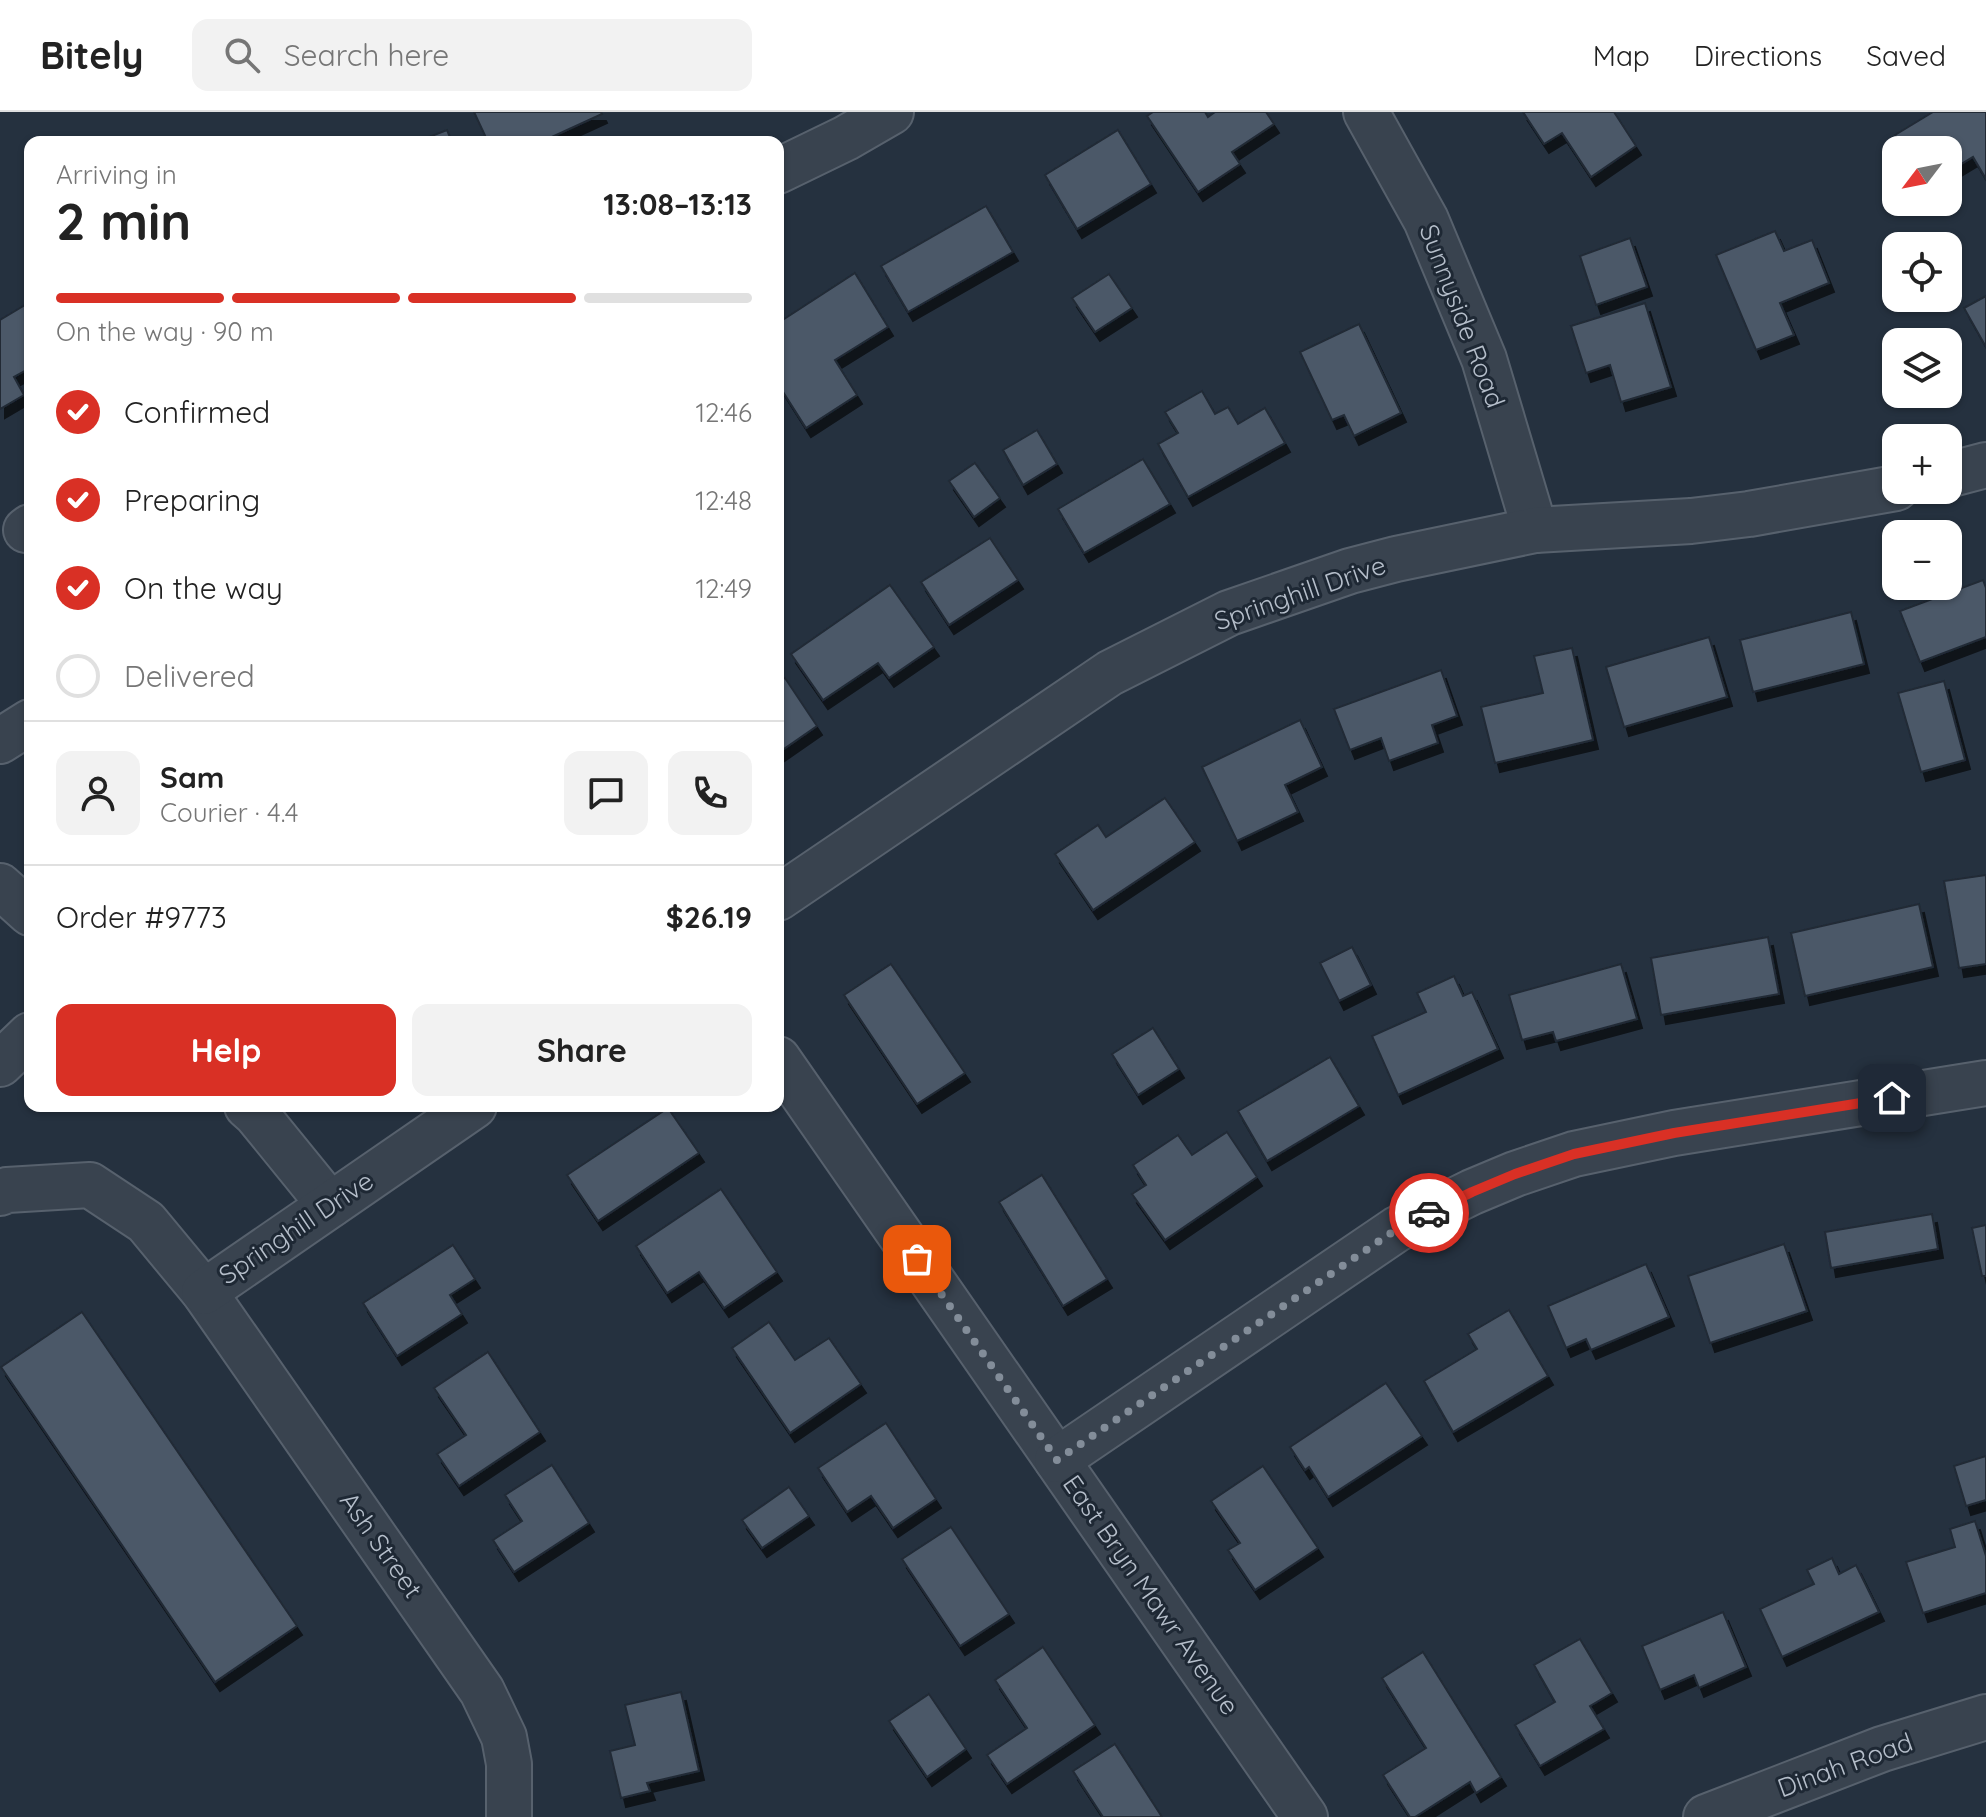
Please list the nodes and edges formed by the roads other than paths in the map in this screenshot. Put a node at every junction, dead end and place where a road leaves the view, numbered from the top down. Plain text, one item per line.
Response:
1 (891, 112) edge
2 (1366, 112) edge
3 (784, 168) edge
4 (1986, 465) edge
5 (1962, 471) edge
6 (1882, 490) edge
7 (1535, 530) junction
8 (24, 726) edge
9 (0, 741) edge
10 (0, 886) edge
11 (784, 894) edge
12 (24, 908) edge
13 (24, 1041) edge
14 (0, 1064) edge
15 (784, 1068) edge
16 (1986, 1083) edge
17 (254, 1112) edge
18 (465, 1112) edge
19 (0, 1193) edge
20 (330, 1205) junction
21 (204, 1292) junction
22 (1057, 1460) junction
23 (1986, 1717) edge
24 (509, 1817) edge
25 (1305, 1817) edge
26 (1706, 1817) edge

1 - 3 street
2 - 7 street, Sunnyside Road
4 - 5 street
6 - 7 street, Springhill Drive
7 - 11 street, Springhill Drive
8 - 9 street
10 - 12 street
13 - 14 street
15 - 22 street, East Bryn Mawr Avenue
16 - 22 street
17 - 20 street
18 - 20 street, Springhill Drive
19 - 21 street, Springhill Drive
20 - 21 street, Springhill Drive
21 - 24 street, Ash Street
22 - 25 street, East Bryn Mawr Avenue
23 - 26 street, Dinah Road

